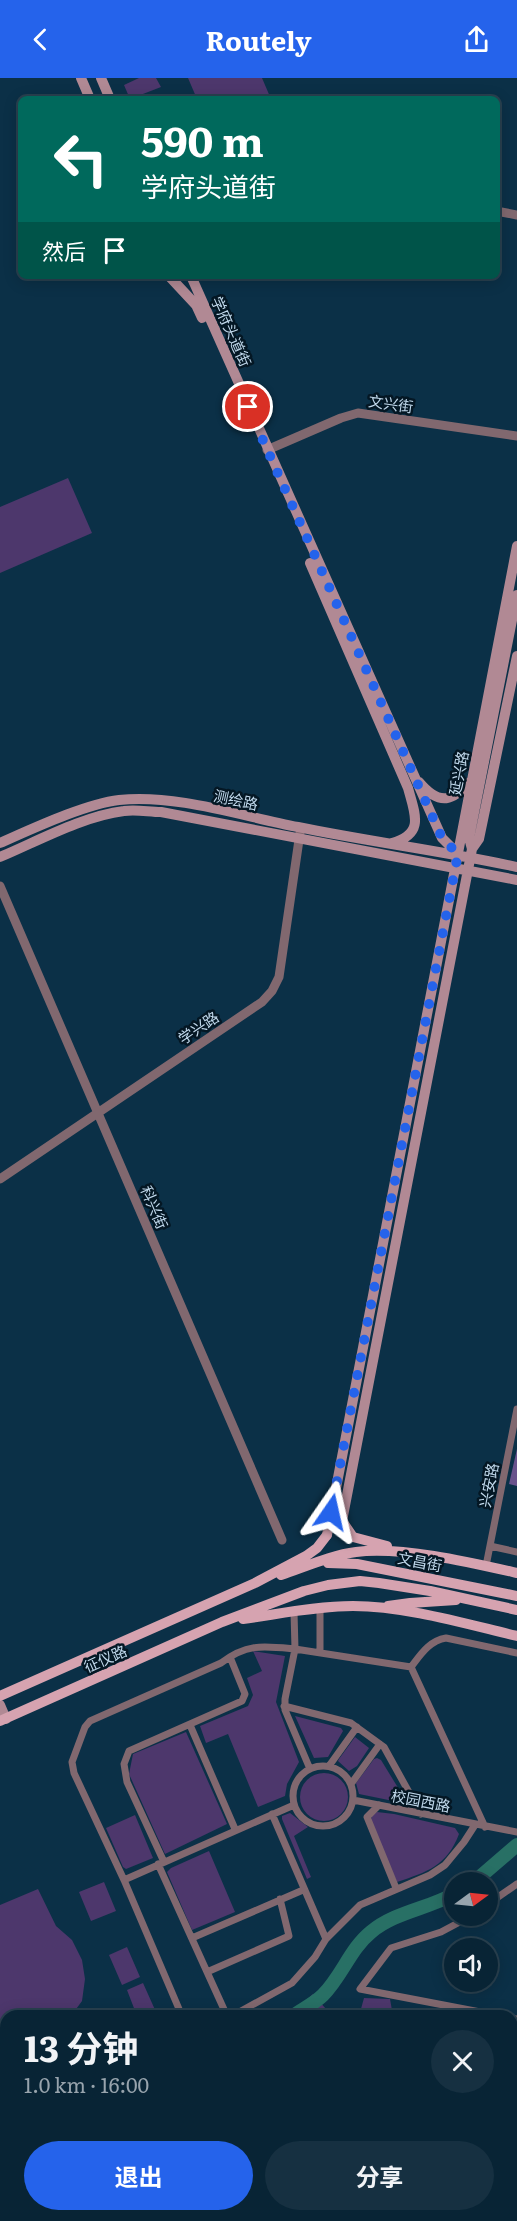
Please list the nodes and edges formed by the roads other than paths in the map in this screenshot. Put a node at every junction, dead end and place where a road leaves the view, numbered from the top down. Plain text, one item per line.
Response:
1 (81, 78) edge
2 (101, 78) edge
3 (89, 96) edge
4 (109, 96) edge
5 (500, 212) edge
6 (517, 215) edge
7 (172, 279) edge
8 (192, 279) edge
9 (517, 436) edge
10 (267, 450) junction
11 (517, 546) edge
12 (517, 595) edge
13 (517, 656) edge
14 (513, 703) edge
15 (412, 772) junction
16 (472, 780) junction
17 (300, 833) junction
18 (0, 843) edge
19 (392, 843) junction
20 (472, 853) junction
21 (458, 854) junction
22 (0, 857) edge
23 (517, 867) edge
24 (456, 868) junction
25 (469, 870) junction
26 (517, 880) edge
27 (0, 886) edge
28 (98, 1113) junction
29 (0, 1179) edge
30 (517, 1409) edge
31 (282, 1540) dead end
32 (490, 1546) junction
33 (517, 1552) edge
34 (317, 1563) junction
35 (473, 1564) junction
36 (486, 1566) junction
37 (517, 1573) edge
38 (255, 1583) junction
39 (517, 1596) edge
40 (466, 1599) junction
41 (320, 1608) junction
42 (381, 1608) junction
43 (517, 1610) edge
44 (294, 1612) junction
45 (222, 1622) junction
46 (517, 1636) edge
47 (295, 1649) junction
48 (320, 1652) junction
49 (517, 1653) edge
50 (230, 1657) junction
51 (411, 1667) junction
52 (0, 1696) edge
53 (0, 1705) edge
54 (284, 1706) junction
55 (3, 1720) edge
56 (190, 1725) junction
57 (357, 1727) junction
58 (380, 1744) junction
59 (329, 1766) junction
60 (310, 1769) junction
61 (351, 1784) junction
62 (353, 1800) junction
63 (294, 1805) junction
64 (379, 1805) junction
65 (272, 1814) junction
66 (421, 1814) junction
67 (475, 1825) junction
68 (485, 1827) junction
69 (235, 1829) junction
70 (517, 1832) edge
71 (161, 1863) junction
72 (124, 1880) junction
73 (517, 1884) edge
74 (396, 1888) junction
75 (303, 1890) junction
76 (498, 1897) edge
77 (280, 1899) junction
78 (452, 1926) edge
79 (192, 1938) junction
80 (326, 1939) junction
81 (207, 1972) junction
82 (179, 2010) edge
83 (223, 2010) edge
84 (243, 2010) edge
85 (470, 2010) edge

1 - 3 main road
2 - 4 main road
5 - 6 street
7 - 19 main road, 学府头道街
8 - 10 main road, 学府头道街
9 - 10 street, 文兴街
10 - 15 main road, 学府头道街
11 - 16 main road, 延兴路
12 - 20 main road
13 - 14 main road
14 - 20 main road
15 - 16 main road
15 - 21 main road, 学府头道街
16 - 21 main road, 延兴路
17 - 18 main road, 测绘路
17 - 19 main road, 测绘路
17 - 22 main road, 测绘路
17 - 24 main road, 测绘路
17 - 28 street, 学兴路
19 - 21 main road, 测绘路
20 - 21 main road, 测绘路
20 - 23 main road, 测绘路
20 - 25 main road
21 - 24 main road, 延兴路
24 - 25 main road, 测绘路
24 - 38 main road, 延兴路
25 - 26 main road, 测绘路
25 - 35 main road
27 - 28 street, 科兴街
28 - 29 street, 学兴路
28 - 31 street, 科兴街
30 - 32 street, 兴安路
32 - 33 street
32 - 36 street, 兴安路
34 - 35 main road
34 - 38 main road
34 - 39 main road, 文昌街
35 - 36 main road
36 - 37 main road
38 - 52 main road
40 - 42 main road
40 - 43 main road, 文昌街
40 - 45 main road, 文昌街
41 - 42 main road
41 - 44 main road
41 - 48 street
42 - 46 main road
44 - 45 main road
44 - 47 street
45 - 55 main road, 征仪路
47 - 48 street
47 - 50 street
47 - 54 street
48 - 51 street
49 - 51 street
50 - 56 street
50 - 72 street
51 - 68 street
53 - 55 main road
54 - 57 street
54 - 60 street
56 - 69 street
56 - 71 street
57 - 58 street
57 - 59 street
58 - 61 street
58 - 66 street
59 - 60 street
59 - 61 street
60 - 63 street
61 - 62 street
62 - 63 street
62 - 64 street, 校园西路
63 - 65 street
64 - 66 street, 校园西路
64 - 74 street
65 - 69 street
65 - 75 street
66 - 67 street, 校园西路
67 - 68 street, 校园西路
67 - 74 street
68 - 70 street, 校园西路
69 - 71 street
71 - 72 street
71 - 79 street
72 - 82 street
73 - 76 street
74 - 80 street
75 - 77 street
75 - 80 street
77 - 79 street
77 - 81 street
78 - 85 street
79 - 81 street
80 - 84 street
81 - 83 street

